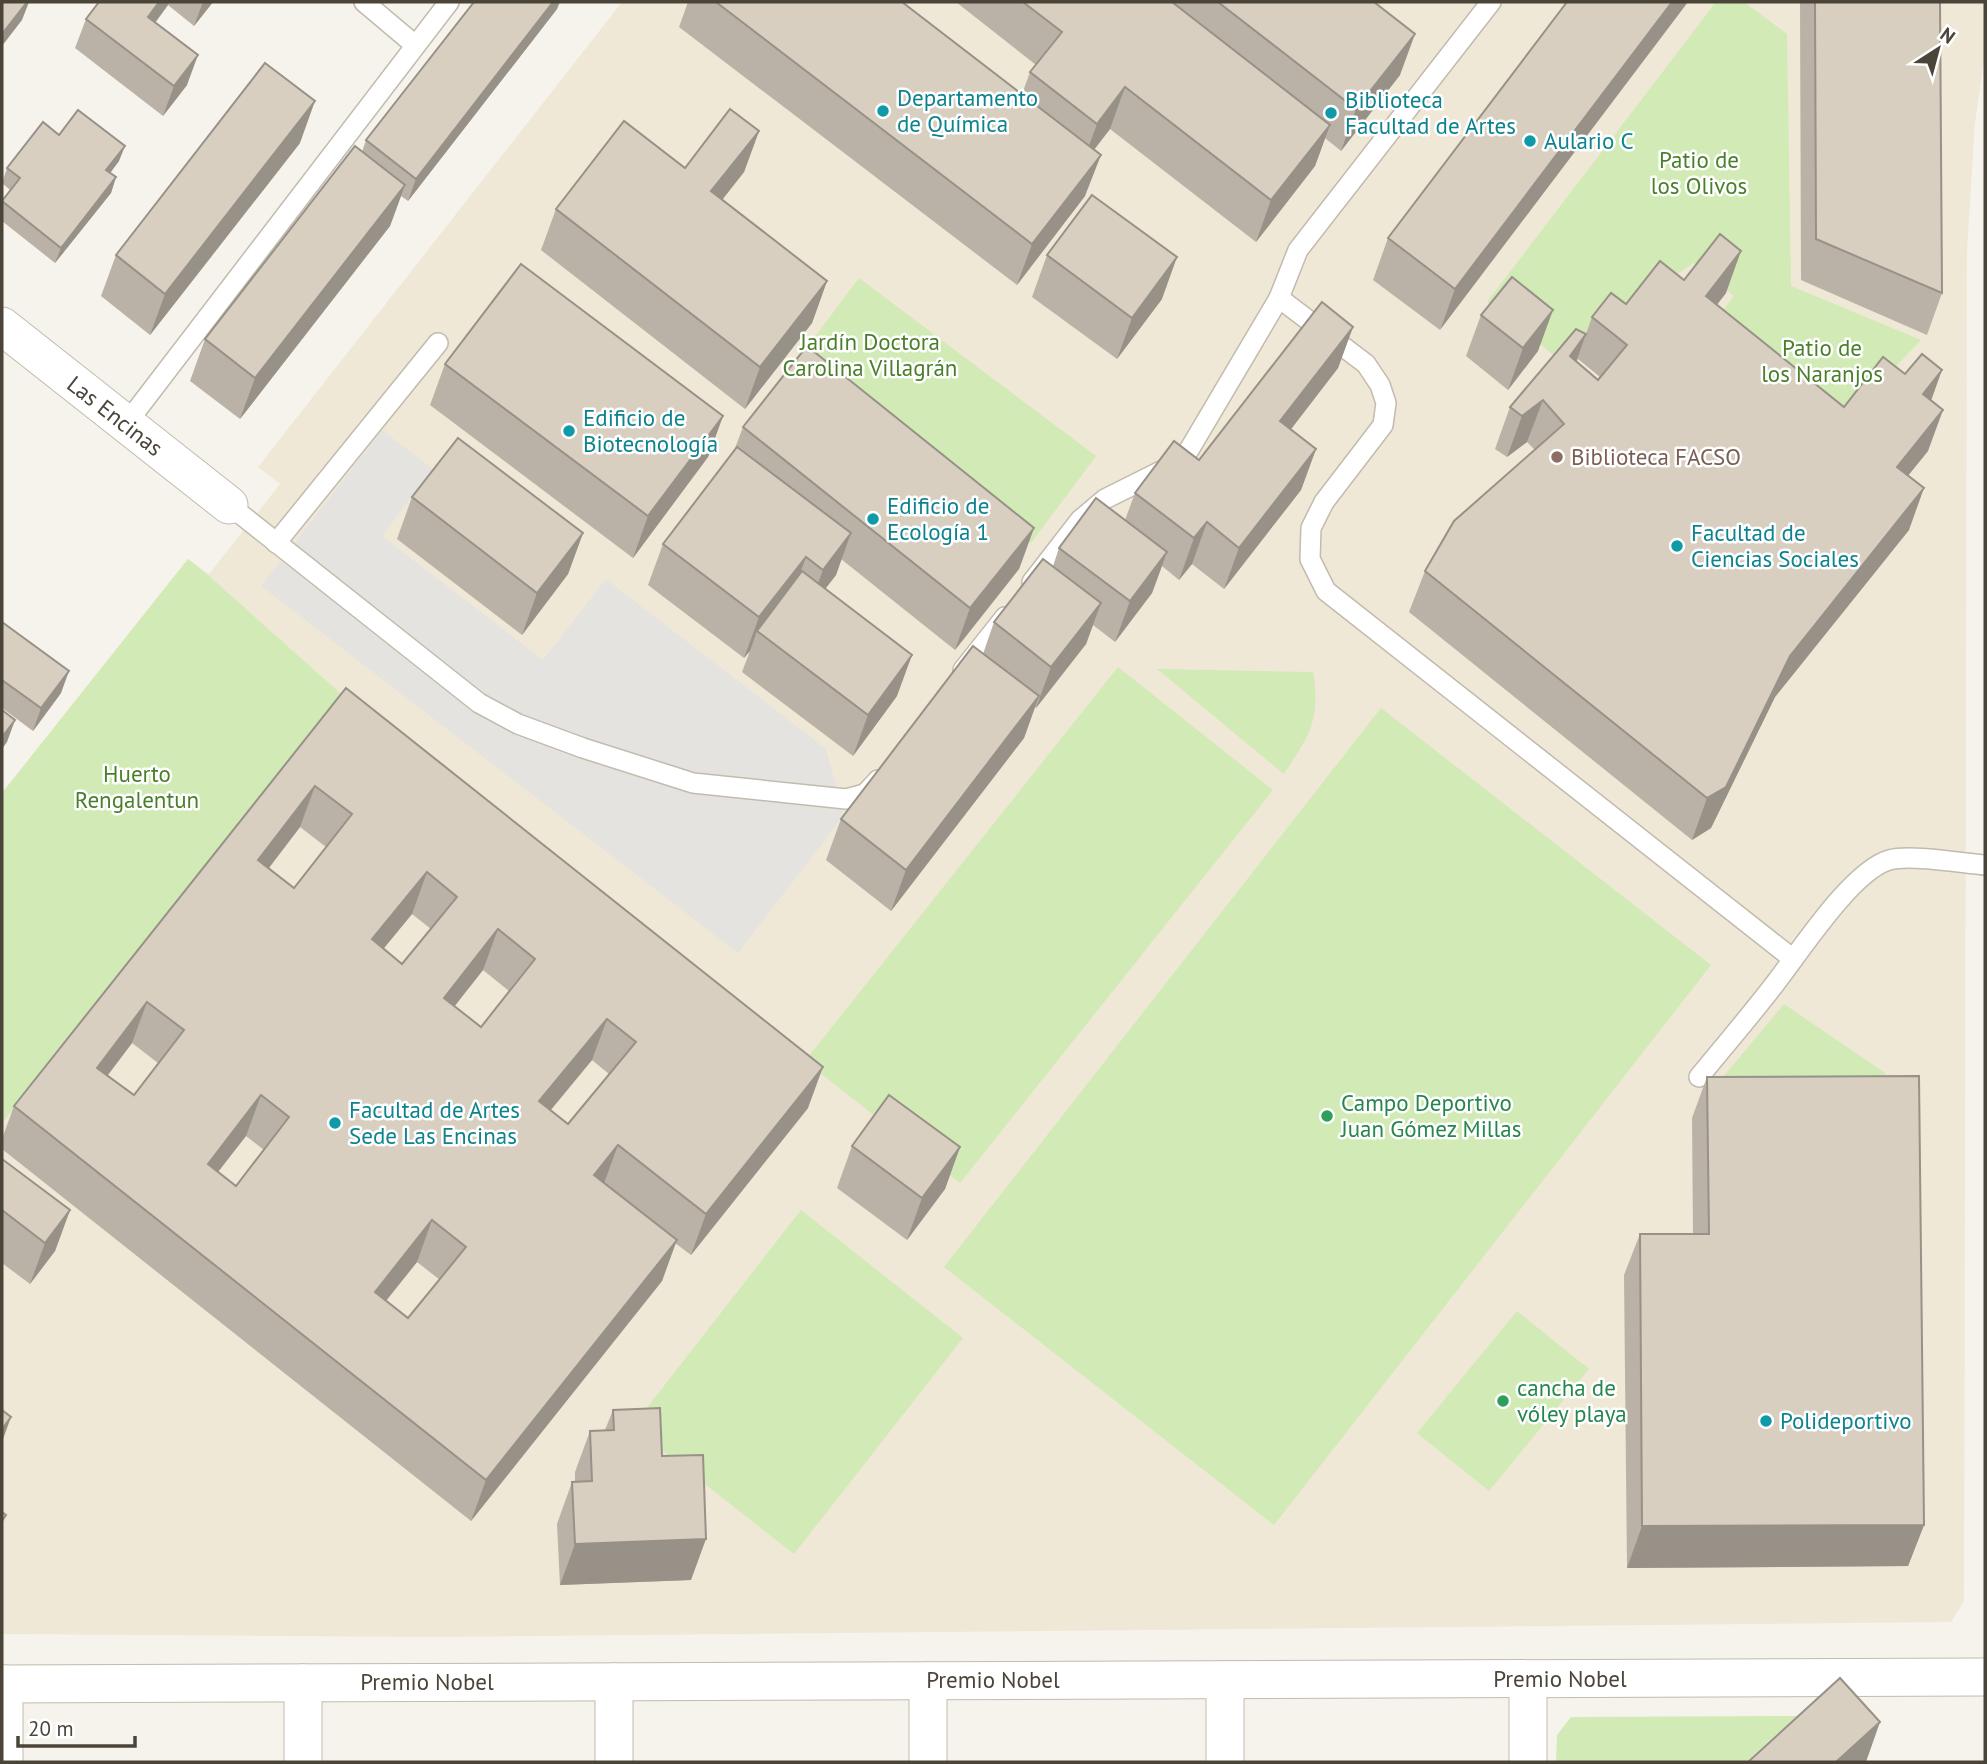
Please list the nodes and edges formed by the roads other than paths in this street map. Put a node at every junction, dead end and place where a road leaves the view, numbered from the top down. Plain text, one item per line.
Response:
1 (364, 2) edge
2 (449, 2) edge
3 (1490, 2) edge
4 (415, 44) junction
5 (1279, 298) junction
6 (2, 326) edge
7 (438, 343) dead end
8 (126, 425) junction
9 (229, 505) joint
10 (276, 543) junction
11 (955, 681) edge
12 (888, 767) edge
13 (1985, 865) edge
14 (1793, 958) junction
15 (1699, 1077) dead end
16 (1985, 1677) edge
17 (1528, 1679) junction
18 (1225, 1680) junction
19 (928, 1681) junction
20 (614, 1682) junction
21 (303, 1683) junction
22 (3, 1684) edge
23 (4, 1762) edge
24 (303, 1762) edge
25 (614, 1762) edge
26 (928, 1762) edge
27 (1226, 1762) edge
28 (1528, 1762) edge

1 - 4 lane
2 - 4 lane
3 - 5 lane
4 - 8 lane
5 - 11 lane
5 - 14 lane
6 - 8 street, Las Encinas
7 - 10 lane
8 - 9 street, Las Encinas
9 - 10 lane
10 - 12 lane
13 - 14 lane
14 - 15 lane
16 - 17 street, Premio Nobel
17 - 18 street, Premio Nobel
17 - 28 street
18 - 19 street, Premio Nobel
18 - 27 street
19 - 20 street, Premio Nobel
19 - 26 street
20 - 21 street, Premio Nobel
20 - 25 street
21 - 22 street, Premio Nobel
21 - 24 street
22 - 23 street

